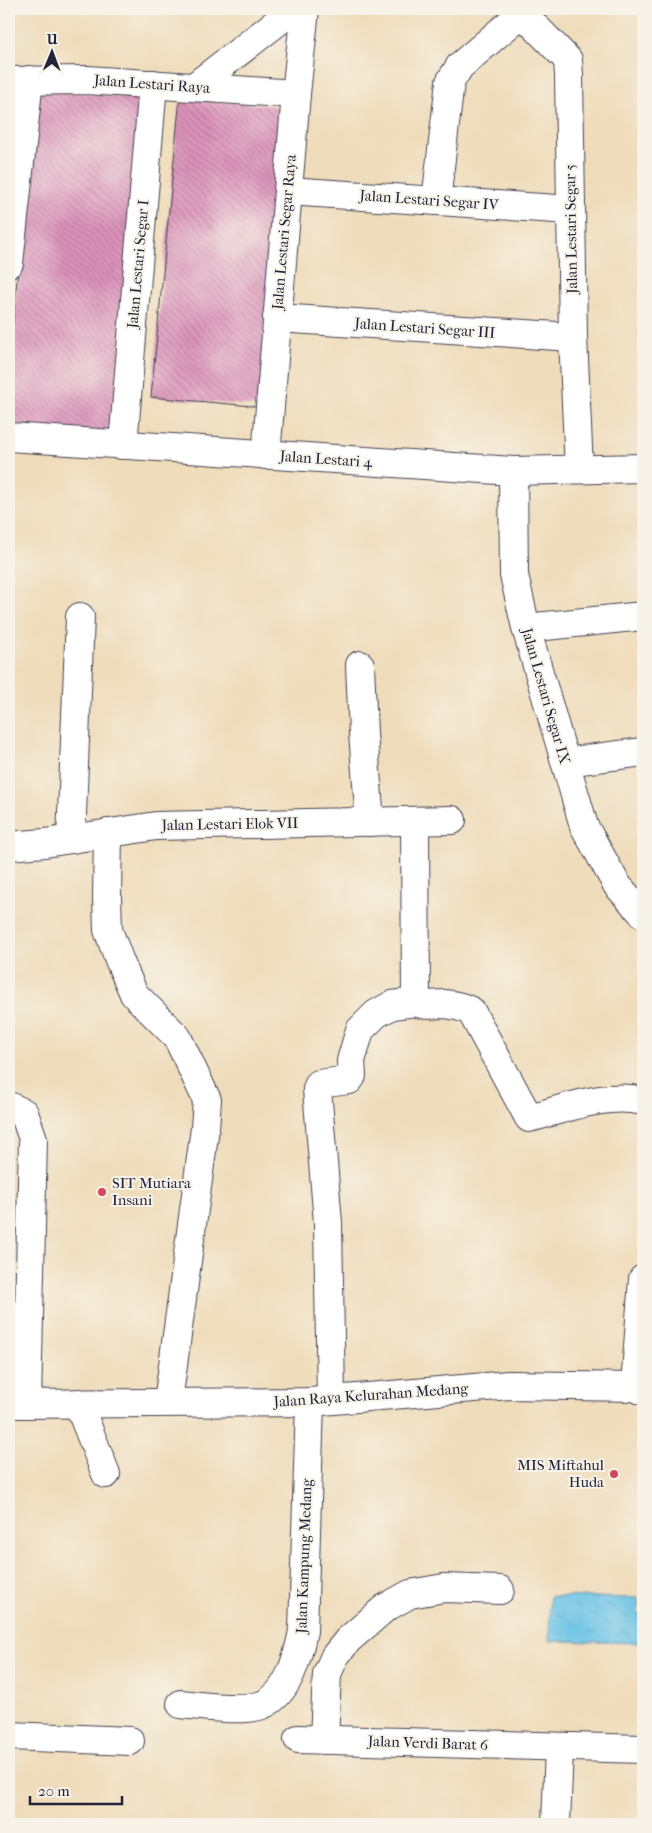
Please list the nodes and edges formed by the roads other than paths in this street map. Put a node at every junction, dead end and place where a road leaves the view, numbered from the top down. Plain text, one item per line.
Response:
1 (305, 9) edge
2 (520, 11) edge
3 (280, 13) edge
4 (19, 80) edge
5 (153, 84) junction
6 (195, 86) junction
7 (296, 94) junction
8 (288, 191) junction
9 (436, 201) junction
10 (571, 210) junction
11 (9, 262) edge
12 (277, 318) junction
13 (573, 337) junction
14 (9, 437) edge
15 (123, 445) junction
16 (266, 455) junction
17 (643, 468) edge
18 (579, 469) junction
19 (513, 471) junction
20 (643, 616) edge
21 (80, 617) dead end
22 (526, 628) junction
23 (360, 665) dead end
24 (643, 752) edge
25 (565, 762) junction
26 (452, 820) dead end
27 (415, 821) junction
28 (370, 822) junction
29 (108, 833) junction
30 (71, 839) junction
31 (9, 846) edge
32 (643, 881) edge
33 (616, 885) junction
34 (643, 914) edge
35 (416, 1002) junction
36 (643, 1101) edge
37 (9, 1106) edge
38 (643, 1279) edge
39 (639, 1389) edge
40 (320, 1401) junction
41 (168, 1402) junction
42 (78, 1403) junction
43 (18, 1404) edge
44 (106, 1474) dead end
45 (500, 1590) dead end
46 (181, 1704) dead end
47 (9, 1736) edge
48 (130, 1740) dead end
49 (559, 1748) junction
50 (643, 1749) edge
51 (556, 1824) edge

1 - 7 street, Jalan Lestari Segar Raya
2 - 9 street
2 - 10 street, Jalan Lestari Segar 5
3 - 6 street
4 - 5 street, Jalan Lestari Raya
4 - 11 street
5 - 6 street, Jalan Lestari Raya
5 - 15 street, Jalan Lestari Segar I
6 - 7 street, Jalan Lestari Raya
7 - 8 street, Jalan Lestari Segar Raya
8 - 9 street, Jalan Lestari Segar IV
8 - 12 street, Jalan Lestari Segar Raya
9 - 10 street, Jalan Lestari Segar IV
10 - 13 street, Jalan Lestari Segar 5
12 - 13 street, Jalan Lestari Segar III
12 - 16 street, Jalan Lestari Segar Raya
13 - 18 street, Jalan Lestari Segar 5
14 - 15 street, Jalan Lestari 4
15 - 16 street, Jalan Lestari 4
16 - 19 street, Jalan Lestari 4
17 - 18 street, Jalan Lestari 4
18 - 19 street, Jalan Lestari 4
19 - 22 street, Jalan Lestari Segar IX
20 - 22 street
21 - 30 street
22 - 25 street, Jalan Lestari Segar IX
23 - 28 street
24 - 25 street
25 - 33 street, Jalan Lestari Segar IX
26 - 27 street, Jalan Lestari Elok VII
27 - 28 street, Jalan Lestari Elok VII
27 - 35 street
28 - 29 street, Jalan Lestari Elok VII
29 - 30 street, Jalan Lestari Elok VII
29 - 41 street
30 - 31 street, Jalan Lestari Elok VII
32 - 33 street
33 - 34 street, Jalan Lestari Segar IX
35 - 36 street
35 - 40 street, Jalan Kampung Medang
37 - 43 street
38 - 39 street
39 - 40 street, Jalan Raya Kelurahan Medang
40 - 41 street, Jalan Raya Kelurahan Medang
40 - 46 street, Jalan Kampung Medang
41 - 42 street, Jalan Raya Kelurahan Medang
42 - 43 street, Jalan Raya Kelurahan Medang
42 - 44 street
45 - 49 street, Jalan Verdi Barat 6
47 - 48 street
49 - 50 street, Jalan Verdi Barat 6
49 - 51 street

